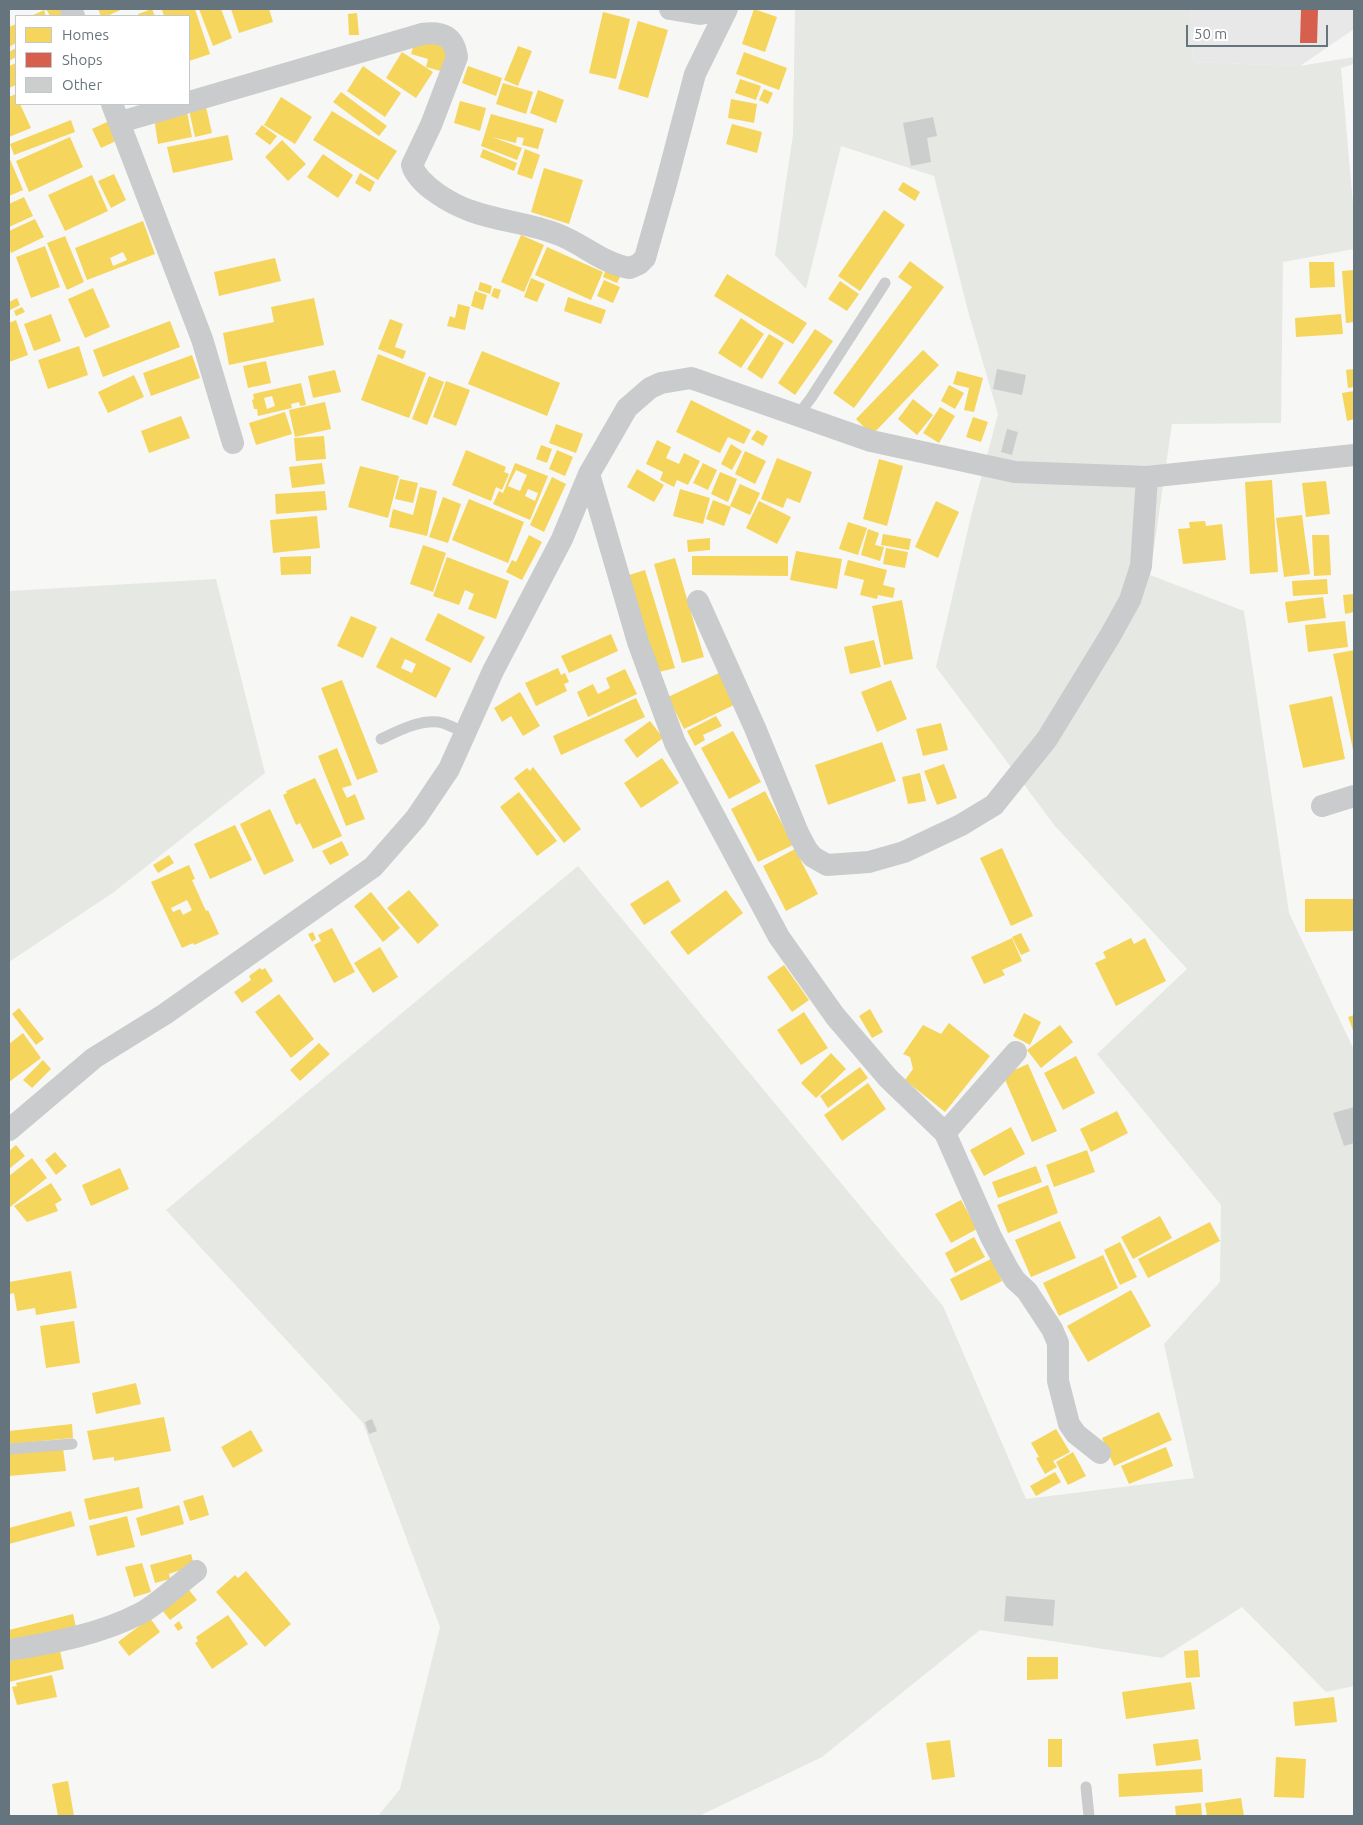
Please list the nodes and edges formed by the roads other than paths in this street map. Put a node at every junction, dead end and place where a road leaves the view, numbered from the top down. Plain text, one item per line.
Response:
1 (670, 9) edge
2 (726, 9) edge
3 (190, 102) edge
4 (176, 105) edge
5 (116, 113) edge
6 (885, 283) dead end
7 (798, 415) junction
8 (233, 443) dead end
9 (1354, 455) edge
10 (589, 474) junction
11 (1147, 477) junction
12 (698, 601) dead end
13 (466, 733) junction
14 (382, 738) dead end
15 (1354, 796) edge
16 (1322, 806) dead end
17 (1016, 1052) dead end
18 (9, 1130) edge
19 (945, 1133) junction
20 (72, 1444) dead end
21 (9, 1449) edge
22 (1100, 1454) dead end
23 (196, 1571) dead end
24 (9, 1650) edge
25 (1086, 1787) dead end
26 (1089, 1816) edge

1 - 2 street
2 - 3 street
4 - 5 street
5 - 8 street
6 - 7 lane
7 - 10 street
7 - 11 street
9 - 11 street
10 - 13 street
10 - 19 street
11 - 12 street
13 - 14 lane
13 - 18 street
15 - 16 street
17 - 19 street
19 - 22 street
20 - 21 lane
23 - 24 street
25 - 26 lane

